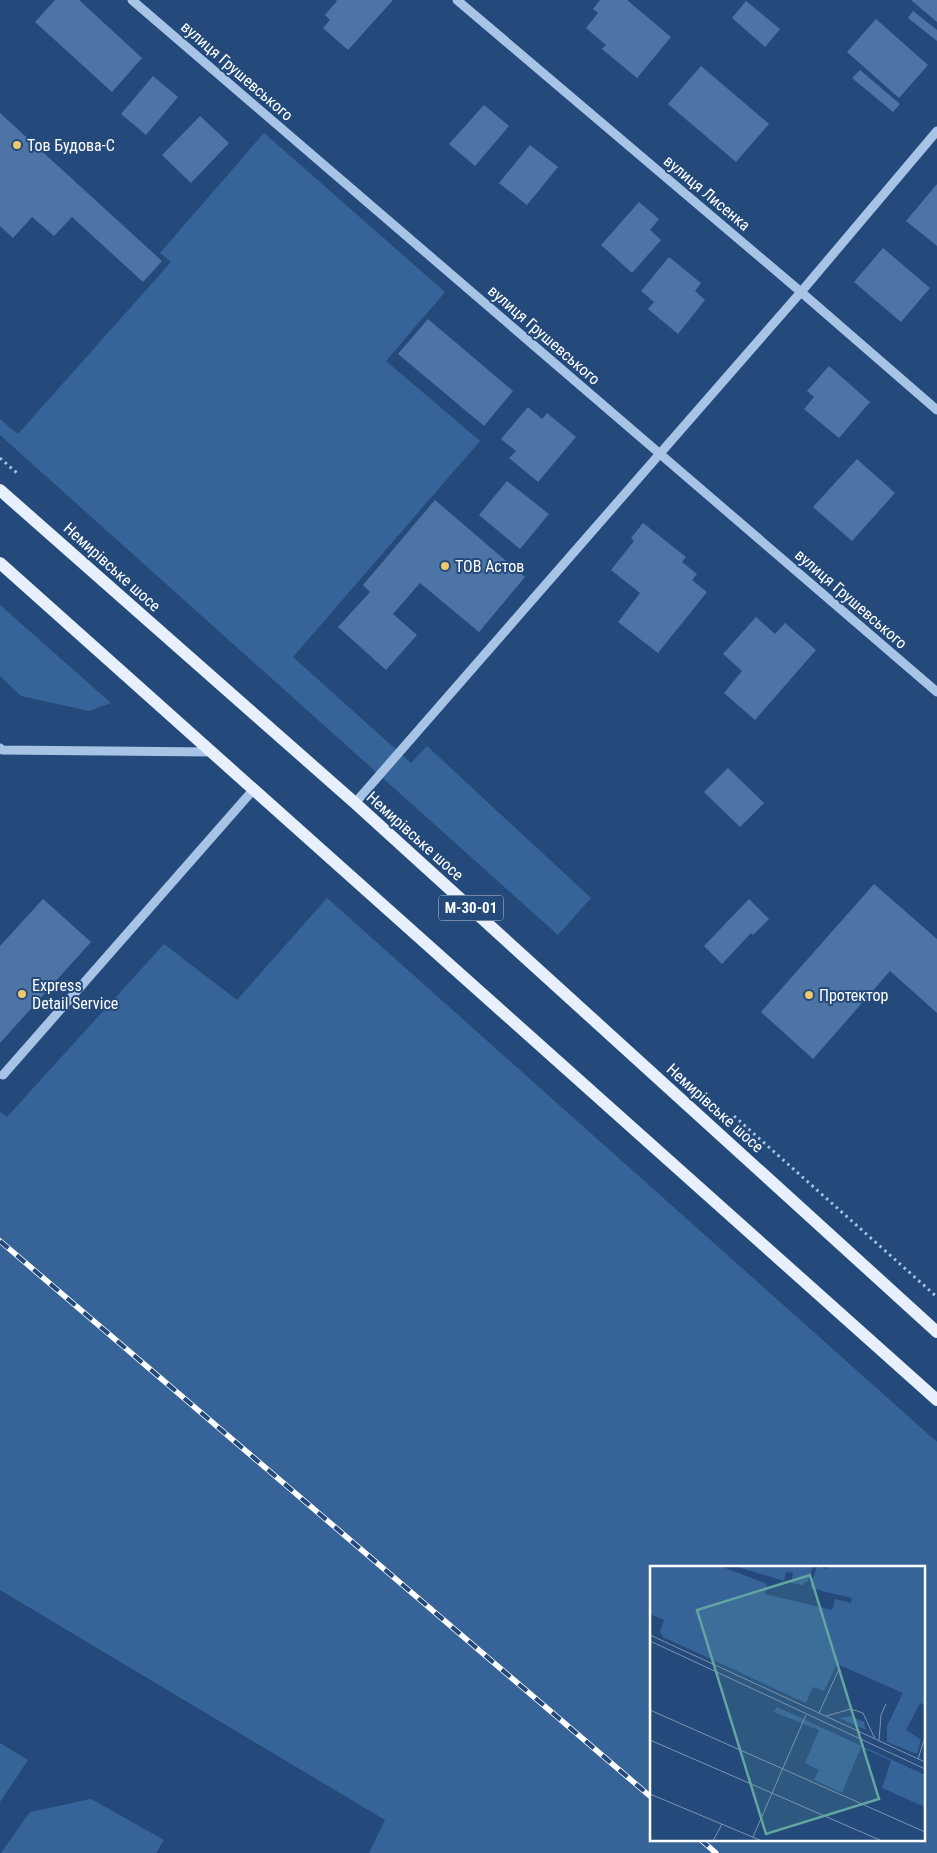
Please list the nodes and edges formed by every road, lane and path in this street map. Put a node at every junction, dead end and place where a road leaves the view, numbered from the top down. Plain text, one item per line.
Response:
1 (132, 0) edge
2 (457, 0) edge
3 (937, 132) edge
4 (801, 292) junction
5 (937, 410) edge
6 (660, 454) junction
7 (0, 490) edge
8 (0, 563) edge
9 (937, 692) edge
10 (0, 748) edge
11 (212, 752) junction
12 (254, 789) junction
13 (355, 803) junction
14 (4, 1075) dead end
15 (937, 1332) edge
16 (937, 1400) edge

1 - 6 street, вулиця Грушевського
2 - 4 street, вулиця Лисенка
3 - 4 street
4 - 5 street, вулиця Лисенка
4 - 6 street
6 - 9 street, вулиця Грушевського
6 - 13 street
7 - 13 main road, Немирівське шосе / М-30-01
8 - 11 main road
10 - 11 street
11 - 12 main road
12 - 14 street
12 - 16 main road
13 - 15 main road, Немирівське шосе / М-30-01

